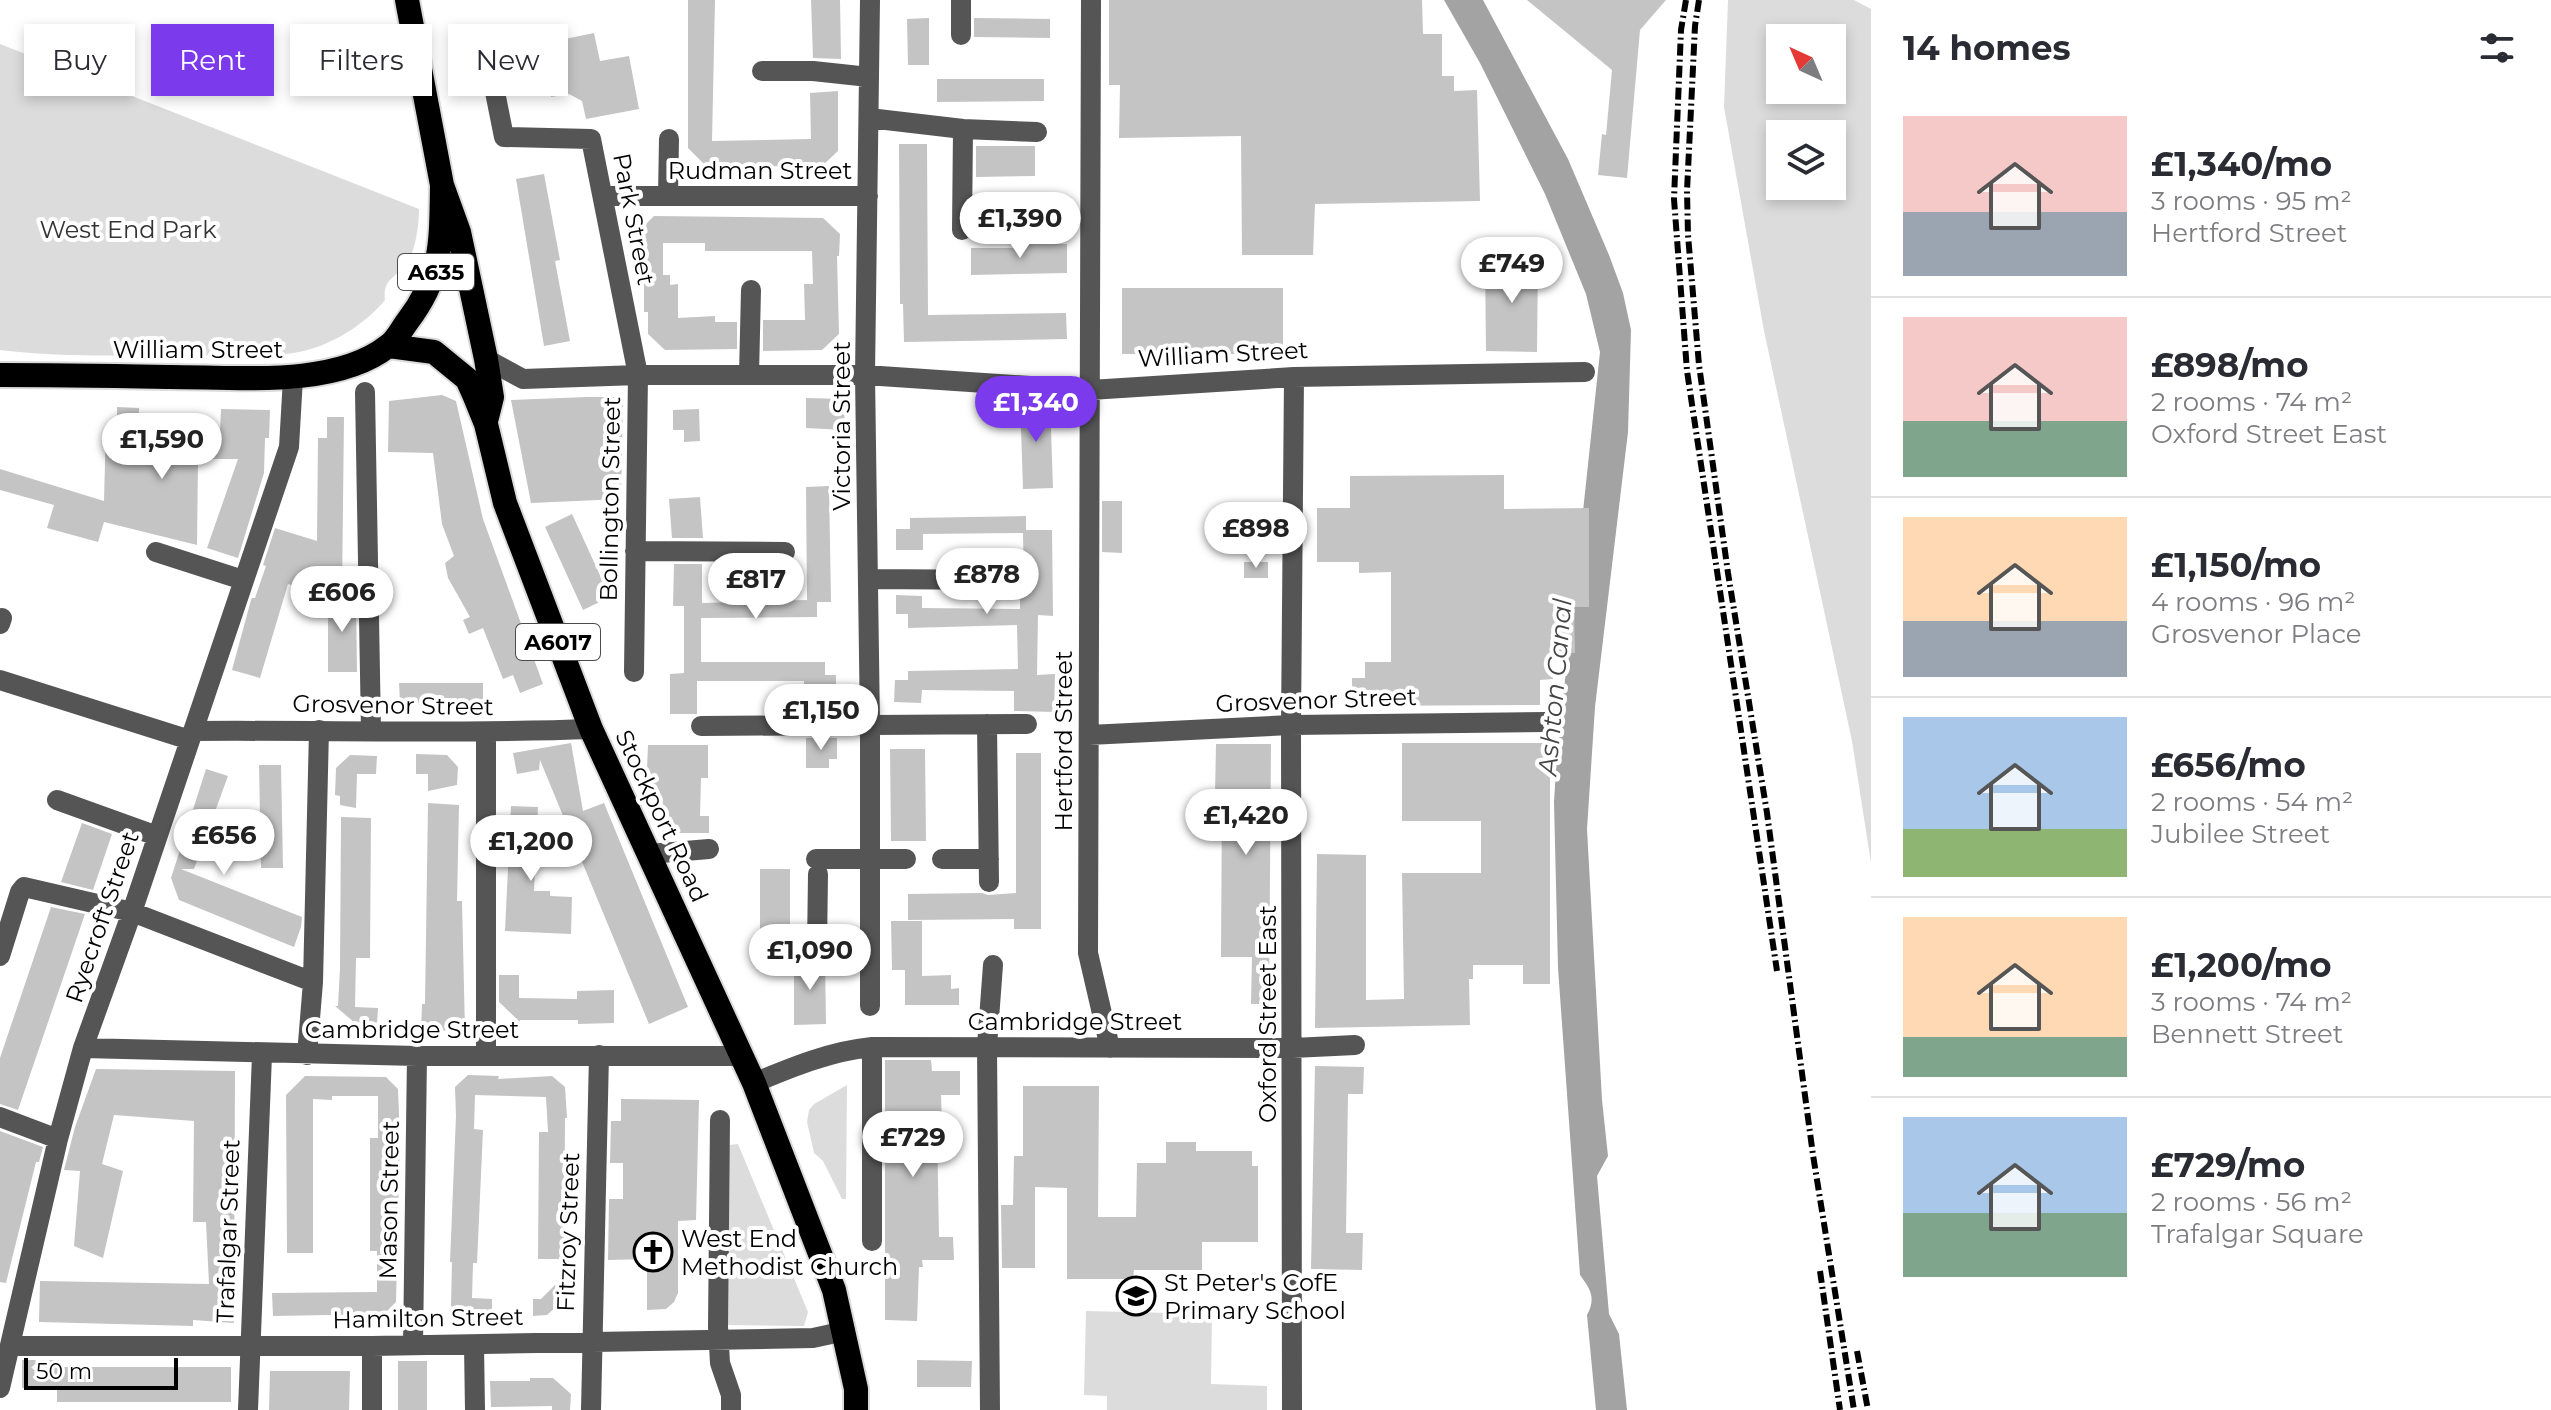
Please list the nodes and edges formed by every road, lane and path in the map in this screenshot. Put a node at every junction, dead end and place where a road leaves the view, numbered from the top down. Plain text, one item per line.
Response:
1 (407, 0) edge
2 (870, 0) edge
3 (961, 0) edge
4 (1091, 0) edge
5 (961, 35) dead end
6 (762, 71) dead end
7 (869, 77) junction
8 (496, 96) edge
9 (869, 118) junction
10 (963, 129) junction
11 (1037, 132) dead end
12 (669, 139) dead end
13 (442, 185) junction
14 (604, 196) junction
15 (668, 196) junction
16 (868, 196) junction
17 (962, 230) dead end
18 (751, 290) dead end
19 (389, 346) junction
20 (486, 359) junction
21 (1585, 372) dead end
22 (0, 375) edge
23 (638, 375) junction
24 (749, 375) junction
25 (865, 375) junction
26 (1294, 377) junction
27 (293, 378) junction
28 (1090, 390) junction
29 (365, 392) dead end
30 (486, 424) junction
31 (635, 551) junction
32 (156, 552) dead end
33 (785, 552) dead end
34 (868, 579) junction
35 (243, 580) junction
36 (1010, 580) dead end
37 (634, 672) dead end
38 (0, 680) edge
39 (1546, 722) dead end
40 (987, 724) junction
41 (1027, 724) dead end
42 (870, 725) junction
43 (1291, 725) junction
44 (701, 726) dead end
45 (591, 729) junction
46 (319, 730) junction
47 (371, 730) junction
48 (486, 733) junction
49 (1089, 735) junction
50 (192, 736) junction
51 (57, 800) dead end
52 (157, 836) junction
53 (709, 849) dead end
54 (649, 854) junction
55 (870, 859) junction
56 (906, 859) dead end
57 (942, 859) dead end
58 (989, 859) junction
59 (989, 882) dead end
60 (132, 912) junction
61 (870, 948) junction
62 (0, 956) edge
63 (993, 965) dead end
64 (313, 982) junction
65 (870, 1006) dead end
66 (1355, 1045) dead end
67 (987, 1046) junction
68 (872, 1047) junction
69 (83, 1048) junction
70 (1110, 1048) junction
71 (1293, 1048) junction
72 (262, 1055) junction
73 (307, 1055) junction
74 (486, 1055) junction
75 (599, 1055) junction
76 (417, 1056) junction
77 (741, 1056) junction
78 (754, 1083) junction
79 (0, 1117) edge
80 (720, 1120) dead end
81 (58, 1139) junction
82 (872, 1241) dead end
83 (845, 1331) junction
84 (719, 1340) junction
85 (591, 1341) junction
86 (249, 1345) junction
87 (413, 1345) junction
88 (474, 1345) junction
89 (11, 1346) junction
90 (372, 1346) junction
91 (0, 1388) edge
92 (248, 1410) edge
93 (372, 1410) edge
94 (475, 1410) edge
95 (591, 1410) edge
96 (731, 1410) edge
97 (856, 1410) edge
98 (990, 1410) edge
99 (1292, 1410) edge

1 - 13 highway, Stockport Road / A635
2 - 7 street, Victoria Street
3 - 5 street
4 - 28 street, Hertford Street
6 - 7 street
7 - 9 street, Victoria Street
8 - 14 street, Park Street
9 - 10 street
9 - 16 street, Victoria Street
10 - 11 street
10 - 17 street
12 - 15 street
13 - 19 highway, A635
13 - 20 highway, Stockport Road / A6017
14 - 15 street, Rudman Street
14 - 23 street, Park Street
15 - 16 street, Rudman Street
16 - 25 street, Victoria Street
18 - 24 street
19 - 27 highway, William Street / A635
19 - 30 highway, Stockport Road / A6017
20 - 23 street, William Street
20 - 30 highway, Stockport Road / A6017
21 - 26 street, William Street
22 - 27 highway, William Street / A635
23 - 24 street, William Street
23 - 31 street, Bollington Street
24 - 25 street, William Street
25 - 28 street, William Street
25 - 34 street, Victoria Street
26 - 28 street, William Street
26 - 43 street, Oxford Street East
27 - 35 street, Ryecroft Street
28 - 49 street, Hertford Street
29 - 47 street
30 - 45 highway, Stockport Road / A6017
31 - 33 street
31 - 37 street, Bollington Street
32 - 35 street
34 - 36 street
34 - 42 street, Victoria Street
35 - 50 street, Ryecroft Street
38 - 50 street, Grosvenor Street
39 - 43 street, Grosvenor Street
40 - 41 street
40 - 42 street
40 - 58 street
42 - 44 street
42 - 55 street, Victoria Street
43 - 49 street, Grosvenor Street
43 - 71 street, Oxford Street East
45 - 48 street, Grosvenor Street
45 - 54 highway, Stockport Road / A6017
46 - 47 street, Grosvenor Street
46 - 50 street, Grosvenor Street
46 - 64 street
47 - 48 street, Grosvenor Street
48 - 74 street
49 - 70 street, Hertford Street
50 - 52 street, Ryecroft Street
51 - 52 street
52 - 60 street, Ryecroft Street
53 - 54 street
54 - 77 highway, Stockport Road / A6017
55 - 56 street
55 - 61 street, Victoria Street
55 - 61 street
57 - 58 street
58 - 59 street
60 - 62 street
60 - 64 street
60 - 69 street, Ryecroft Street
61 - 65 street, Victoria Street
63 - 67 street
64 - 73 street
66 - 71 street, Cambridge Street
67 - 68 street, Cambridge Street
67 - 70 street, Cambridge Street
67 - 98 street
68 - 78 street, Cambridge Street
68 - 82 street
69 - 72 street, Cambridge Street
69 - 81 street, Ryecroft Street
70 - 71 street, Cambridge Street
71 - 99 street, Oxford Street East
72 - 73 street, Cambridge Street
72 - 86 street, Trafalgar Street
73 - 76 street, Cambridge Street
74 - 75 street, Cambridge Street
74 - 76 street, Cambridge Street
75 - 77 street, Cambridge Street
75 - 85 street, Fitzroy Street
76 - 87 street, Mason Street
77 - 78 highway, Stockport Road / A6017
78 - 83 highway, Stockport Road / A6017
79 - 81 street
80 - 84 street
81 - 89 street, Ryecroft Street
83 - 84 street, Hamilton Street
83 - 97 highway, Stockport Road / A6017
84 - 85 street, Hamilton Street
84 - 96 street
85 - 88 street, Hamilton Street
85 - 95 street, Fitzroy Street
86 - 89 street, Hamilton Street
86 - 90 street, Hamilton Street
86 - 92 street, Trafalgar Street
87 - 88 street, Hamilton Street
87 - 90 street, Hamilton Street
88 - 94 street
89 - 91 street, Ryecroft Street
90 - 93 street

